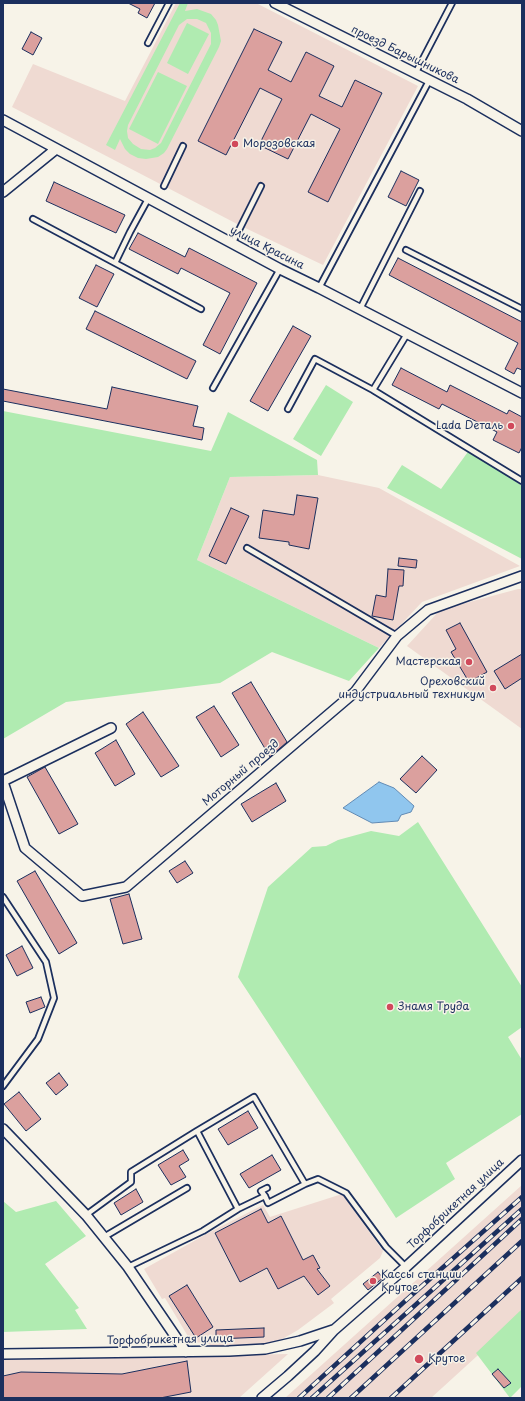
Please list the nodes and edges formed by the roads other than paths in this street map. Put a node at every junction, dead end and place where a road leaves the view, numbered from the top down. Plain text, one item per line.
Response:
1 (169, 3) edge
2 (275, 3) edge
3 (452, 3) edge
4 (148, 43) dead end
5 (415, 74) junction
6 (430, 81) junction
7 (3, 120) edge
8 (522, 131) edge
9 (183, 146) dead end
10 (56, 149) junction
11 (164, 186) dead end
12 (261, 186) dead end
13 (420, 191) dead end
14 (3, 192) edge
15 (148, 199) junction
16 (33, 218) dead end
17 (232, 244) junction
18 (406, 250) dead end
19 (115, 263) junction
20 (280, 269) junction
21 (319, 288) junction
22 (201, 309) dead end
23 (360, 309) junction
24 (522, 309) edge
25 (407, 334) junction
26 (213, 388) dead end
27 (373, 390) junction
28 (522, 393) edge
29 (288, 409) dead end
30 (522, 481) edge
31 (247, 548) dead end
32 (522, 576) edge
33 (397, 636) junction
34 (111, 728) dead end
35 (3, 782) edge
36 (3, 897) edge
37 (3, 1086) edge
38 (3, 1129) edge
39 (196, 1131) junction
40 (522, 1160) edge
41 (305, 1184) junction
42 (187, 1188) dead end
43 (267, 1188) dead end
44 (265, 1196) junction
45 (238, 1209) junction
46 (86, 1215) junction
47 (104, 1237) junction
48 (128, 1267) junction
49 (406, 1267) junction
50 (334, 1330) junction
51 (186, 1352) junction
52 (3, 1354) edge
53 (262, 1398) edge

1 - 4 lane
2 - 5 street, проезд Барышникова
3 - 5 lane
5 - 6 street, проезд Барышникова
6 - 8 street, проезд Барышникова
6 - 21 lane
7 - 10 street, улица Красина
9 - 11 lane
10 - 14 street
10 - 15 street, улица Красина
12 - 17 lane
13 - 23 lane
15 - 17 street, улица Красина
15 - 19 lane
16 - 19 lane
17 - 20 street, улица Красина
18 - 24 lane
19 - 22 lane
20 - 21 street, улица Красина
20 - 26 lane
21 - 23 street, улица Красина
23 - 25 street, улица Красина
25 - 27 lane
25 - 28 street, улица Красина
27 - 29 lane
27 - 30 lane
31 - 33 lane
32 - 33 street, Моторный проезд
33 - 35 street, Моторный проезд
34 - 35 street
36 - 37 lane
38 - 46 street
39 - 41 lane
39 - 45 lane
39 - 46 lane
40 - 49 street, Торфобрикетная улица
41 - 44 lane
41 - 49 lane
42 - 47 lane
43 - 44 lane
44 - 45 lane
45 - 48 lane
46 - 47 street
47 - 48 street
48 - 51 street
49 - 50 street, Торфобрикетная улица
50 - 51 street, Торфобрикетная улица
50 - 53 street, Торфобрикетная улица
51 - 52 street, Торфобрикетная улица

